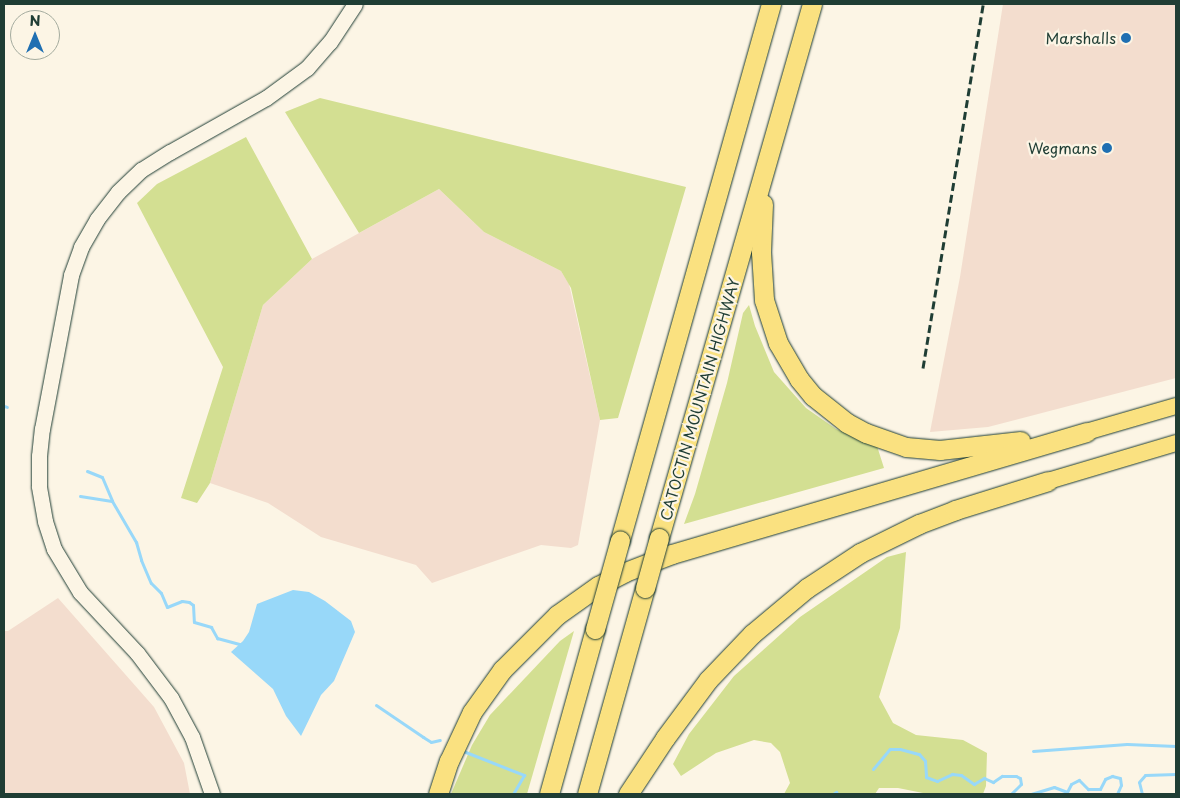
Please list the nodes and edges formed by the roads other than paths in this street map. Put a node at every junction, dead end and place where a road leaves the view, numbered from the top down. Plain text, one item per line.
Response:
1 (355, 4) edge
2 (771, 4) edge
3 (812, 4) edge
4 (765, 171) junction
5 (1176, 406) edge
6 (1086, 432) junction
7 (1176, 443) edge
8 (1048, 481) joint
9 (212, 794) edge
10 (438, 794) edge
11 (549, 794) edge
12 (587, 794) edge
13 (628, 794) edge

1 - 9 street
2 - 11 highway, bridge
3 - 4 highway, CATOCTIN MOUNTAIN HIGHWAY
4 - 6 highway
4 - 12 highway, CATOCTIN MOUNTAIN HIGHWAY, bridge
5 - 6 main road
6 - 10 highway
7 - 8 main road
8 - 13 highway

